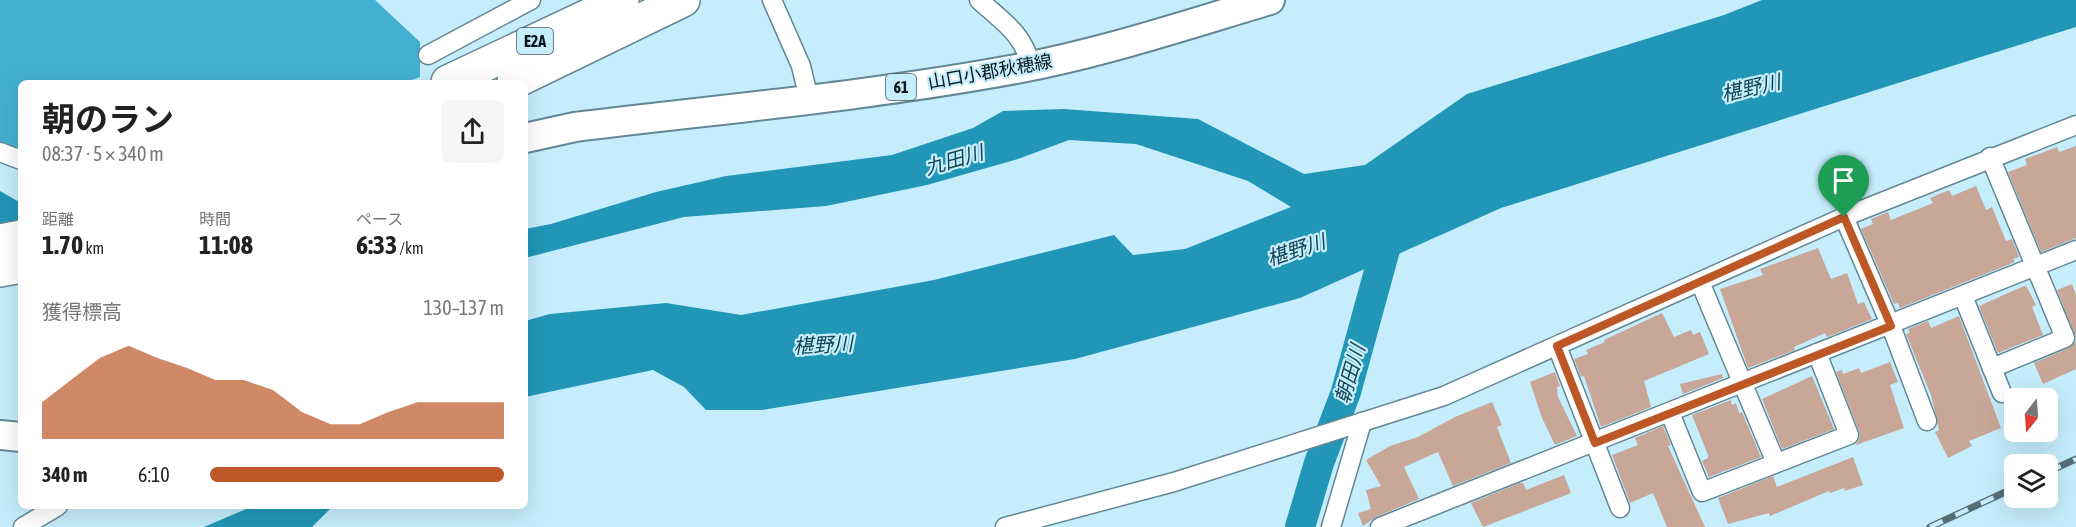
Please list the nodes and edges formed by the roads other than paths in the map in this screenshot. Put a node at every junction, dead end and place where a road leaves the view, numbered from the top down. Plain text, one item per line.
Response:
1 (531, 0) edge
2 (622, 0) edge
3 (683, 0) edge
4 (772, 0) edge
5 (979, 0) edge
6 (1270, 0) edge
7 (428, 55) dead end
8 (1031, 66) junction
9 (452, 80) edge
10 (518, 80) edge
11 (809, 99) junction
12 (2076, 124) edge
13 (528, 137) edge
14 (0, 152) edge
15 (1990, 157) junction
16 (18, 159) edge
17 (1844, 217) junction
18 (18, 242) edge
19 (2076, 250) edge
20 (6, 262) edge
21 (2036, 266) junction
22 (1700, 282) junction
23 (1963, 296) junction
24 (1891, 326) junction
25 (1557, 346) junction
26 (1816, 353) junction
27 (1992, 368) junction
28 (1743, 384) junction
29 (2002, 393) dead end
30 (1670, 413) junction
31 (1928, 422) dead end
32 (1356, 424) junction
33 (0, 435) edge
34 (18, 437) edge
35 (1595, 443) junction
36 (1776, 464) junction
37 (1620, 508) dead end
38 (53, 509) edge
39 (23, 527) edge
40 (1005, 527) edge
41 (1331, 527) edge
42 (1380, 527) edge

1 - 7 street
2 - 9 highway, E2A
3 - 10 highway, E2A
4 - 11 street
5 - 8 street
6 - 8 main road, 山口小郡秋穂線 / 61
8 - 11 main road, 山口小郡秋穂線 / 61
11 - 13 main road, 山口小郡秋穂線 / 61
12 - 15 street
14 - 16 street
15 - 17 street
15 - 21 street
17 - 22 street
17 - 24 street
18 - 20 highway
19 - 21 street
21 - 23 street
21 - 27 street
22 - 25 street
22 - 28 street
23 - 24 street
23 - 27 street
24 - 26 street
24 - 31 street
25 - 32 street
25 - 35 street
26 - 28 street
26 - 36 street
27 - 29 street
28 - 30 street
28 - 36 street
30 - 35 street
30 - 36 street
32 - 40 street
32 - 41 street
33 - 34 main road
35 - 37 street
35 - 42 street
38 - 39 street

